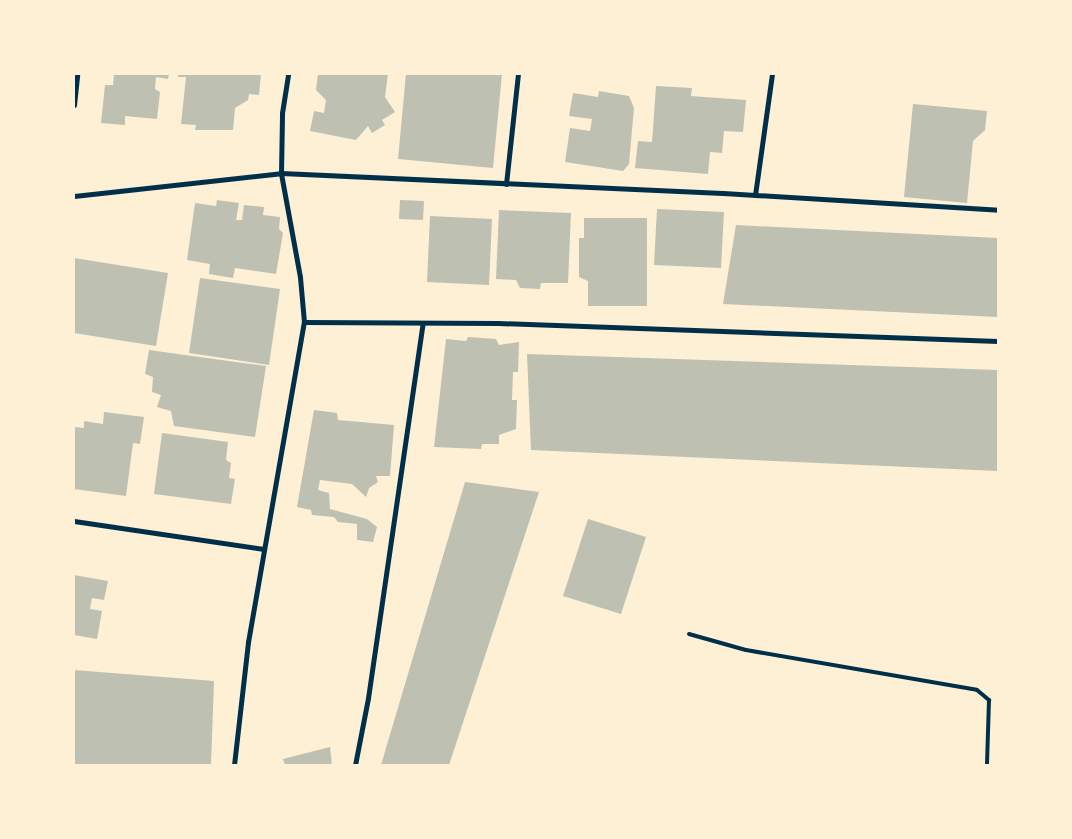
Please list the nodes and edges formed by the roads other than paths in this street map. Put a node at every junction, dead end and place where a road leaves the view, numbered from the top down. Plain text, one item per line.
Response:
1 (77, 74) edge
2 (288, 74) edge
3 (518, 74) edge
4 (772, 74) edge
5 (74, 105) edge
6 (281, 173) junction
7 (506, 184) junction
8 (755, 195) junction
9 (74, 196) edge
10 (998, 210) edge
11 (304, 322) junction
12 (423, 323) junction
13 (998, 341) edge
14 (74, 521) edge
15 (264, 549) junction
16 (689, 634) dead end
17 (234, 765) edge
18 (355, 765) edge
19 (987, 765) edge

1 - 5 street
2 - 6 street
3 - 7 street
4 - 8 street
6 - 7 street
6 - 9 street
6 - 11 street
7 - 8 street
8 - 10 street
11 - 12 street
11 - 15 street
12 - 13 street
12 - 18 street
14 - 15 street
15 - 17 street
16 - 19 lane

